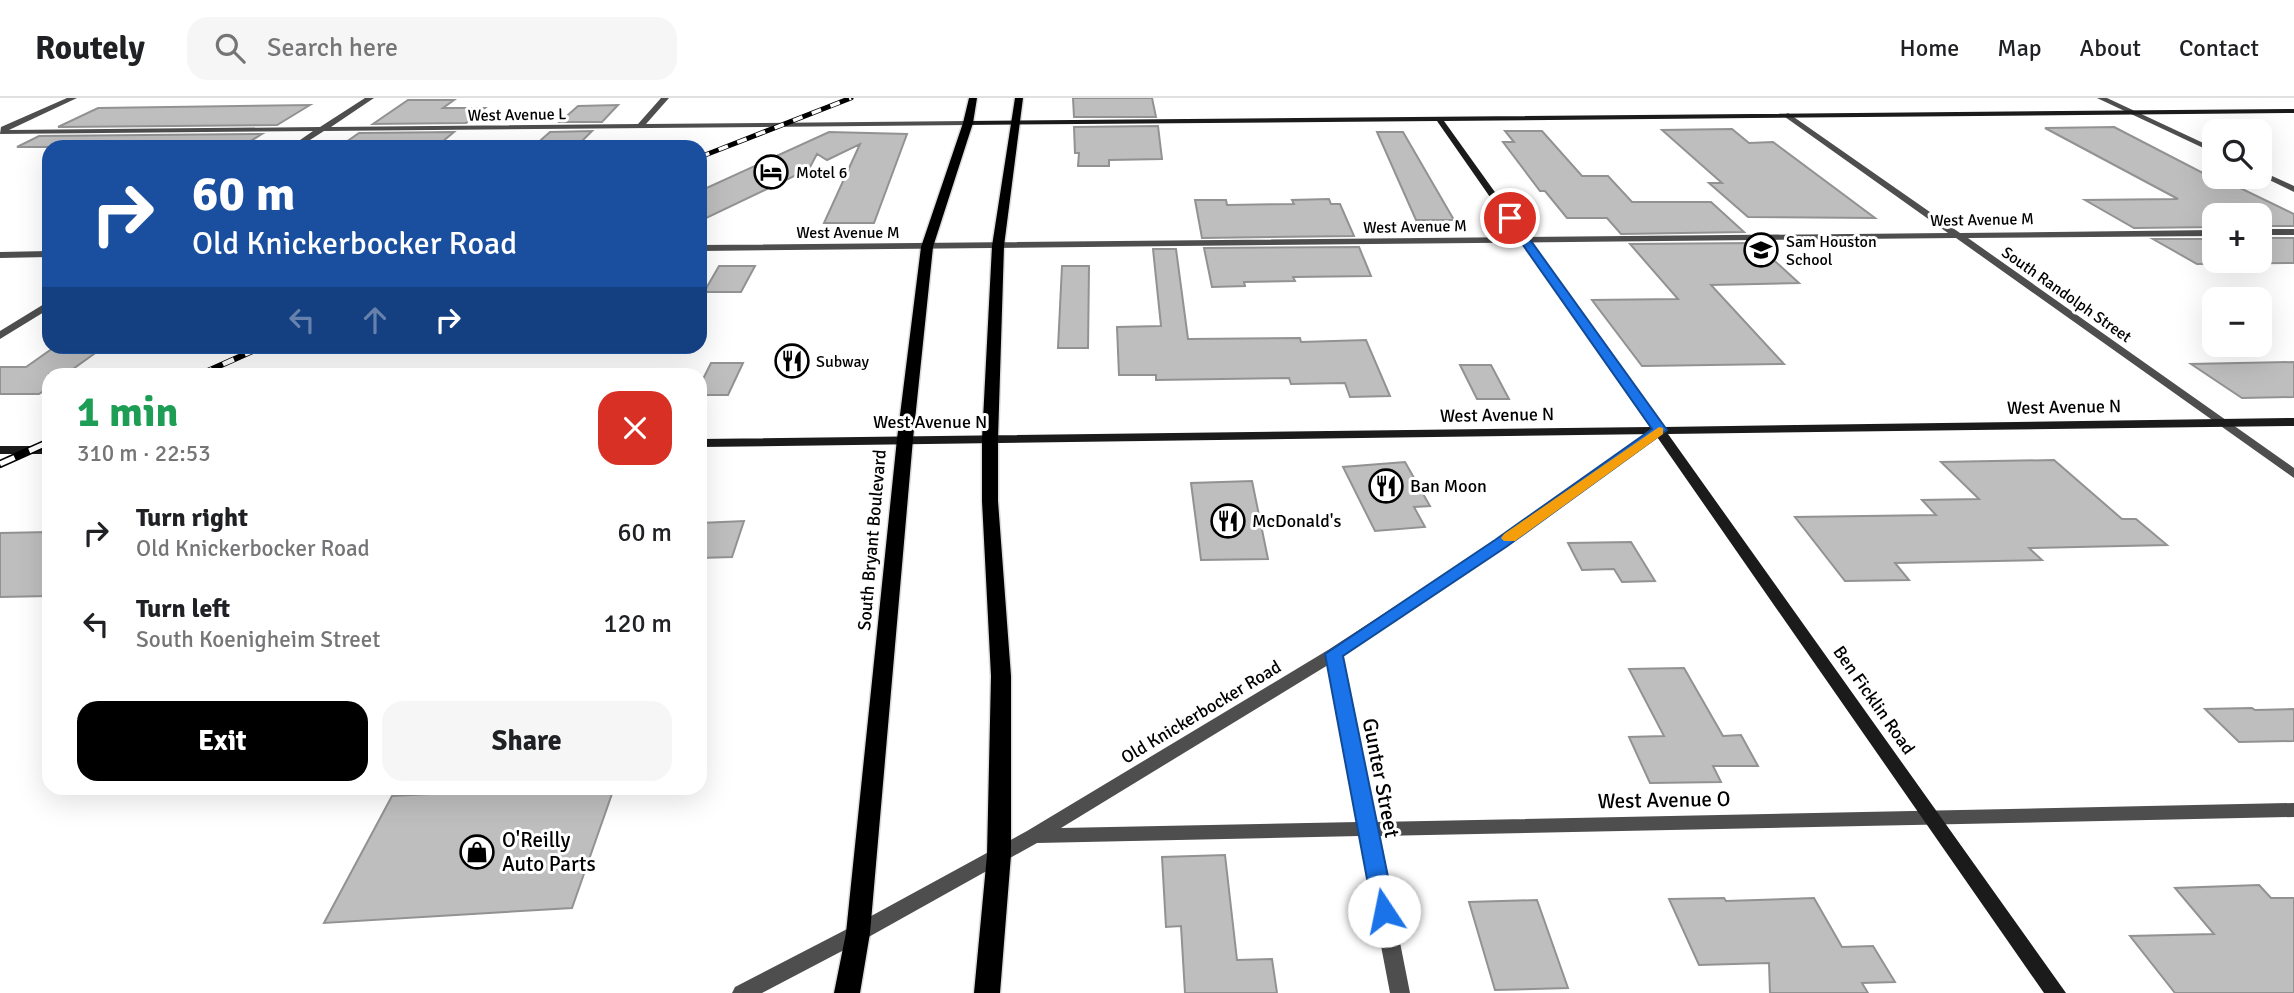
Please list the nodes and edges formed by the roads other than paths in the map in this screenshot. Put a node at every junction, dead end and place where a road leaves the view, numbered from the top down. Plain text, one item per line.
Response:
1 (73, 98) edge
2 (370, 98) edge
3 (666, 98) edge
4 (973, 98) edge
5 (1019, 98) edge
6 (2101, 98) edge
7 (2294, 111) edge
8 (2132, 112) junction
9 (1788, 116) junction
10 (1439, 119) junction
11 (968, 123) junction
12 (1014, 123) junction
13 (639, 127) junction
14 (320, 130) junction
15 (0, 132) edge
16 (305, 140) edge
17 (2202, 145) edge
18 (2272, 178) edge
19 (2294, 189) edge
20 (2294, 232) edge
21 (2202, 233) edge
22 (2272, 233) edge
23 (1957, 235) junction
24 (1525, 240) junction
25 (998, 246) junction
26 (927, 247) junction
27 (707, 248) edge
28 (42, 254) edge
29 (0, 255) edge
30 (42, 308) edge
31 (0, 335) edge
32 (2294, 422) edge
33 (2221, 423) junction
34 (1660, 430) junction
35 (905, 439) junction
36 (990, 439) junction
37 (707, 443) edge
38 (0, 450) edge
39 (42, 450) edge
40 (2294, 474) edge
41 (1334, 654) junction
42 (2294, 810) edge
43 (1933, 817) junction
44 (1368, 829) junction
45 (1034, 836) junction
46 (999, 855) junction
47 (859, 933) junction
48 (742, 993) edge
49 (847, 993) edge
50 (987, 993) edge
51 (1400, 993) edge
52 (2056, 993) edge

1 - 15 street
2 - 14 street
3 - 13 street
4 - 11 main road, South Bryant Boulevard
5 - 12 main road
6 - 8 street
7 - 8 main road, West Avenue L
8 - 9 main road, West Avenue L
8 - 17 street
9 - 10 main road, West Avenue L
9 - 23 street, South Randolph Street
10 - 12 main road, West Avenue L
10 - 24 main road, Ben Ficklin Road
11 - 12 main road, West Avenue L
11 - 13 street, West Avenue L
11 - 26 main road, South Bryant Boulevard
12 - 25 main road
13 - 14 street, West Avenue L
14 - 15 street, West Avenue L
14 - 16 street
18 - 19 street
20 - 22 street
21 - 23 street, West Avenue M
23 - 24 street, West Avenue M
23 - 33 street, South Randolph Street
24 - 25 street, West Avenue M
24 - 34 main road, Ben Ficklin Road
25 - 26 street, West Avenue M
25 - 36 main road
26 - 27 street, West Avenue M
26 - 35 main road, South Bryant Boulevard
28 - 29 street
30 - 31 street
32 - 33 main road, West Avenue N
33 - 34 main road, West Avenue N
33 - 40 street, South Randolph Street
34 - 36 main road, West Avenue N
34 - 41 street, Old Knickerbocker Road
34 - 43 main road, Ben Ficklin Road
35 - 36 main road, West Avenue N
35 - 37 main road, West Avenue N
35 - 47 main road, South Bryant Boulevard
36 - 46 main road
38 - 39 main road
41 - 44 street, Gunter Street
41 - 45 street, Old Knickerbocker Road
42 - 43 street, West Avenue O
43 - 44 street, West Avenue O
43 - 52 main road, Ben Ficklin Road
44 - 45 street, West Avenue O
44 - 51 street, Gunter Street
45 - 46 street, Old Knickerbocker Road
46 - 47 street, Old Knickerbocker Road
46 - 50 main road
47 - 48 street, Old Knickerbocker Road
47 - 49 main road, South Bryant Boulevard

